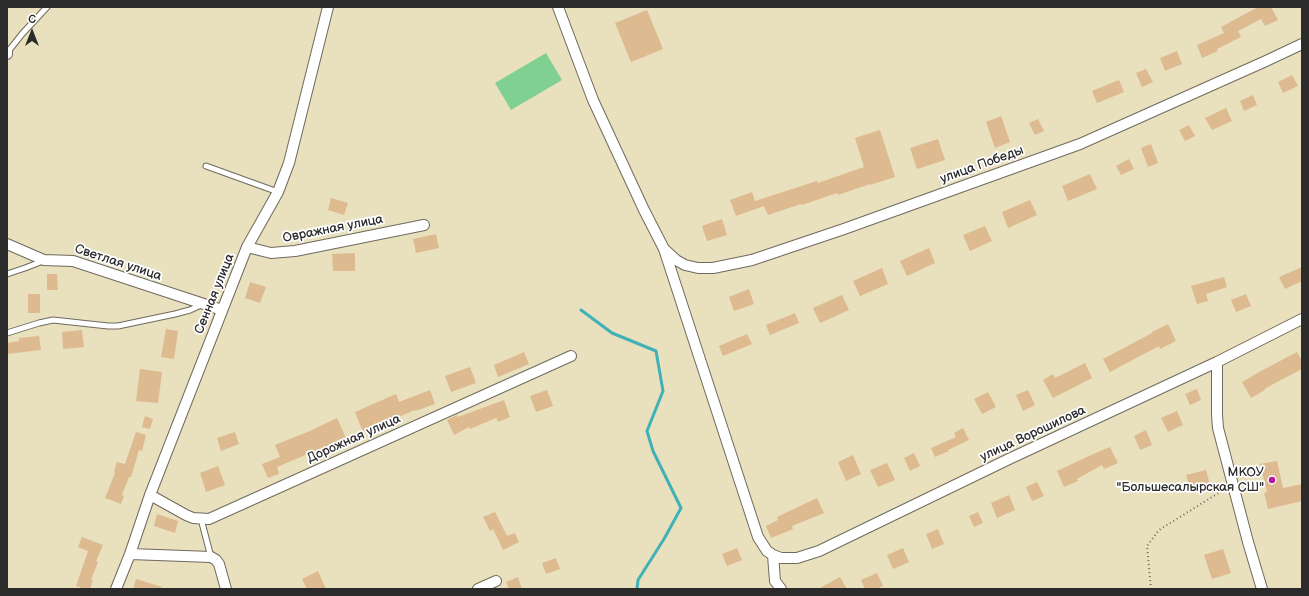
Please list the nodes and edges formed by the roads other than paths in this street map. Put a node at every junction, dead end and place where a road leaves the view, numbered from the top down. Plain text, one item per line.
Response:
1 (47, 7) edge
2 (328, 7) edge
3 (558, 7) edge
4 (1302, 44) edge
5 (7, 53) edge
6 (206, 166) dead end
7 (278, 192) junction
8 (424, 225) dead end
9 (7, 244) edge
10 (248, 247) junction
11 (664, 249) junction
12 (44, 260) junction
13 (7, 274) edge
14 (202, 304) junction
15 (222, 310) junction
16 (1302, 319) edge
17 (7, 333) edge
18 (571, 356) dead end
19 (1217, 362) junction
20 (150, 495) junction
21 (201, 519) junction
22 (130, 554) junction
23 (773, 555) junction
24 (211, 557) junction
25 (496, 580) dead end
26 (116, 589) edge
27 (226, 589) edge
28 (478, 589) edge
29 (781, 589) edge
30 (1262, 589) edge

1 - 5 lane
2 - 7 street, Сенная улица
3 - 11 street
4 - 11 street, улица Победы
6 - 7 lane
7 - 10 street, Сенная улица
8 - 10 street, Овражная улица
9 - 12 street, Светлая улица
10 - 15 street, Сенная улица
11 - 23 street
12 - 13 lane
12 - 14 street, Светлая улица
14 - 15 street, Светлая улица
14 - 17 lane
15 - 20 street, Сенная улица
16 - 19 street, улица Ворошилова
18 - 21 street, Дорожная улица
19 - 23 street, улица Ворошилова
19 - 30 street
20 - 21 street
20 - 22 street, Сенная улица
21 - 24 lane
22 - 24 street
22 - 26 street, Сенная улица
23 - 29 street
24 - 27 street
25 - 28 street

